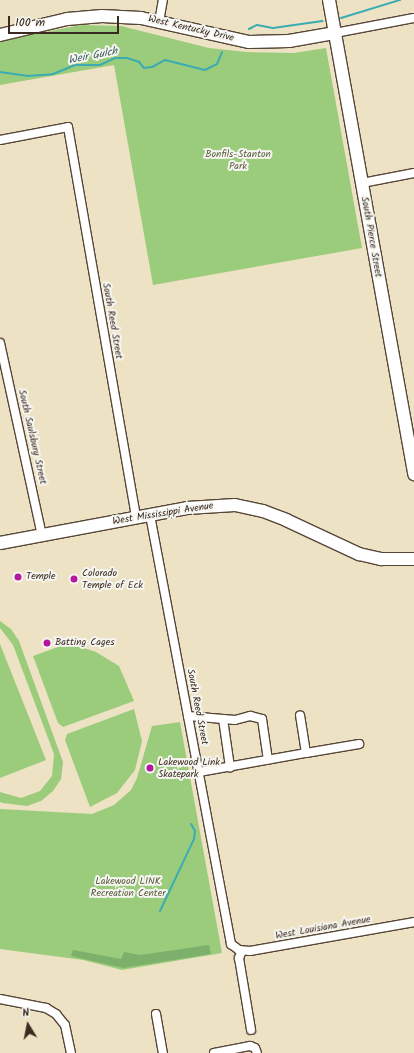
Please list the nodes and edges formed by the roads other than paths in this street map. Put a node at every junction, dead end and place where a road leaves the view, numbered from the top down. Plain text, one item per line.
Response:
1 (163, 0) edge
2 (329, 0) edge
3 (414, 18) edge
4 (159, 22) junction
5 (335, 33) junction
6 (0, 34) edge
7 (0, 140) edge
8 (414, 173) edge
9 (362, 183) junction
10 (0, 343) edge
11 (414, 474) edge
12 (150, 515) junction
13 (136, 518) junction
14 (42, 536) junction
15 (0, 543) edge
16 (414, 559) edge
17 (300, 715) dead end
18 (188, 716) junction
19 (223, 719) junction
20 (359, 744) dead end
21 (306, 753) junction
22 (268, 760) junction
23 (230, 767) junction
24 (199, 772) junction
25 (414, 922) edge
26 (239, 949) junction
27 (0, 999) edge
28 (156, 1014) dead end
29 (251, 1030) dead end
30 (256, 1050) edge
31 (71, 1053) edge
32 (163, 1053) edge
33 (214, 1053) edge

1 - 4 street
2 - 5 street, South Pierce Street
3 - 5 street
4 - 5 street, West Kentucky Drive
4 - 6 street, West Kentucky Drive
5 - 9 street, South Pierce Street
7 - 13 street, South Reed Street
8 - 9 street
9 - 11 street, South Pierce Street
10 - 14 street, South Saulsbury Street
12 - 13 street, West Mississippi Avenue
12 - 16 street, West Mississippi Avenue
12 - 18 street, South Reed Street
13 - 14 street, West Mississippi Avenue
14 - 15 street, West Mississippi Avenue
17 - 21 street
18 - 19 street
18 - 24 street, South Reed Street
19 - 22 street
19 - 23 street
20 - 21 street
21 - 22 street
22 - 23 street
23 - 24 street
24 - 26 street, South Reed Street
25 - 26 street, West Louisiana Avenue
26 - 29 street, South Reed Street
27 - 31 street
28 - 32 street
30 - 33 street

